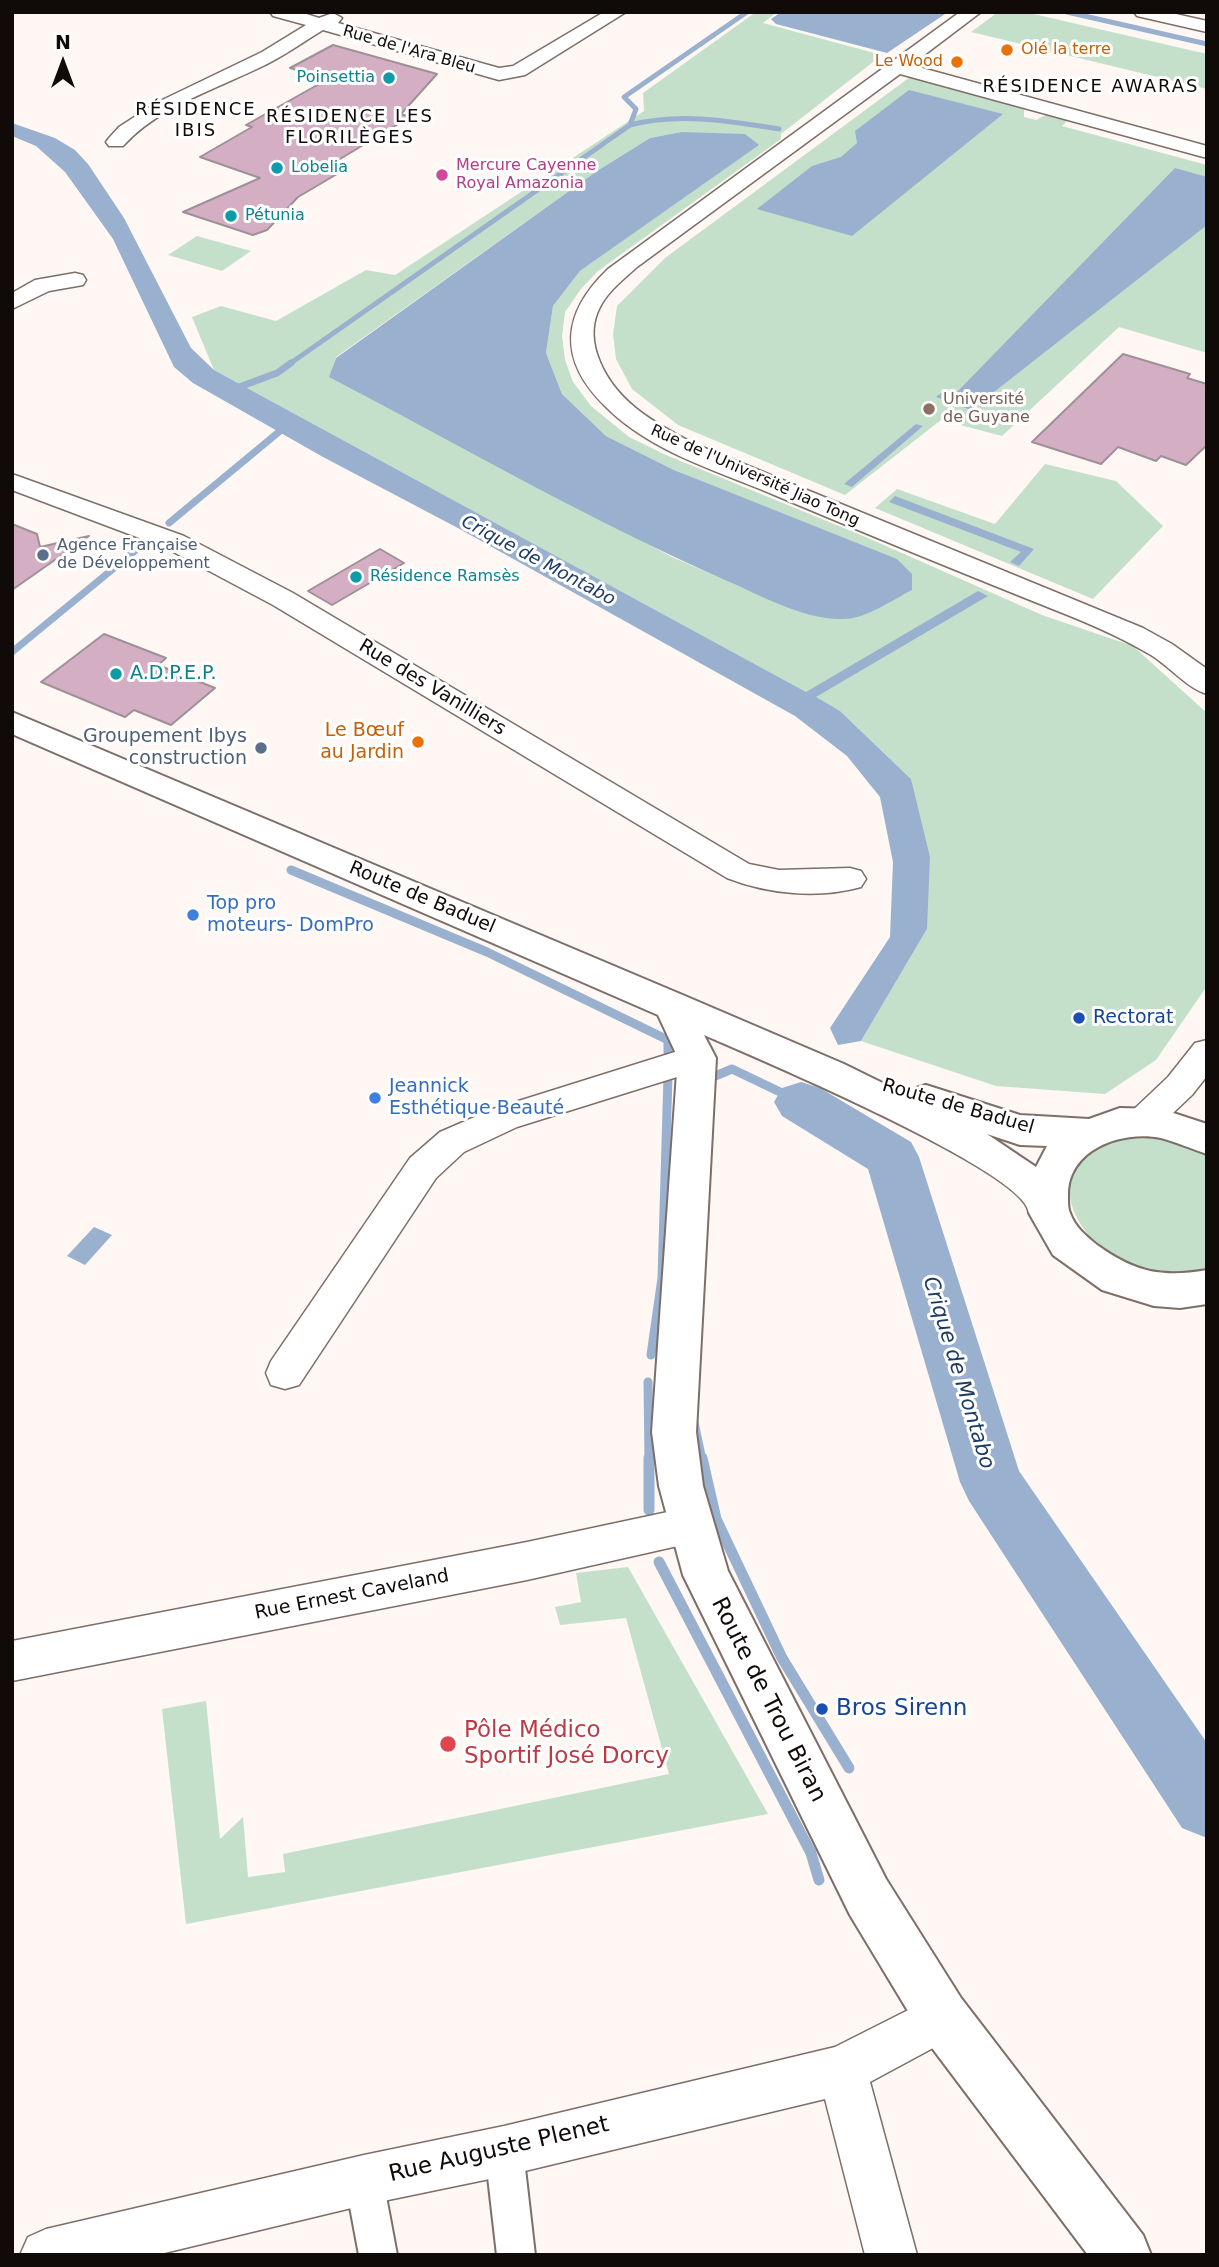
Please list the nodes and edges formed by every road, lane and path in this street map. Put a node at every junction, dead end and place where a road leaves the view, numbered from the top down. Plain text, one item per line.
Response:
1 (279, 12) edge
2 (346, 12) edge
3 (617, 12) edge
4 (972, 12) edge
5 (1143, 12) edge
6 (319, 24) junction
7 (1207, 27) edge
8 (897, 67) junction
9 (116, 142) dead end
10 (1207, 152) edge
11 (75, 280) dead end
12 (12, 302) edge
13 (12, 481) edge
14 (1207, 685) edge
15 (12, 722) edge
16 (850, 879) dead end
17 (672, 1005) junction
18 (778, 1051) junction
19 (1207, 1052) edge
20 (697, 1058) junction
21 (831, 1074) junction
22 (1142, 1122) junction
23 (1087, 1133) junction
24 (1207, 1139) edge
25 (1048, 1202) junction
26 (1207, 1287) edge
27 (285, 1373) dead end
28 (691, 1525) junction
29 (12, 1661) edge
30 (942, 2017) junction
31 (842, 2070) junction
32 (504, 2151) junction
33 (364, 2180) junction
34 (46, 2255) edge
35 (378, 2255) edge
36 (516, 2255) edge
37 (891, 2255) edge
38 (1124, 2255) edge

1 - 6 street, Rue de l'Ara Bleu
2 - 6 street
3 - 6 street, Rue de l'Ara Bleu
4 - 8 street, Rue de l'Université Jiao Tong
5 - 7 street
6 - 9 street
8 - 10 street
8 - 14 street, Rue de l'Université Jiao Tong
11 - 12 street
13 - 16 street, Rue des Vanilliers
15 - 17 main road, Route de Baduel
17 - 18 main road, Route de Baduel
17 - 20 main road, Route de Trou Biran
18 - 20 main road
18 - 21 main road, Route de Baduel
19 - 22 street
20 - 27 street
20 - 28 main road, Route de Trou Biran
21 - 23 main road, Route de Baduel
21 - 25 main road, Route de Baduel
22 - 23 main road
22 - 24 main road
23 - 25 main road
25 - 26 main road
28 - 29 street, Rue Ernest Caveland
28 - 30 main road, Route de Trou Biran
30 - 31 street, Rue Auguste Plenet
30 - 38 main road, Route de Trou Biran
31 - 32 street, Rue Auguste Plenet
31 - 37 street
32 - 33 street, Rue Auguste Plenet
32 - 36 street
33 - 34 street, Rue Auguste Plenet
33 - 35 street

